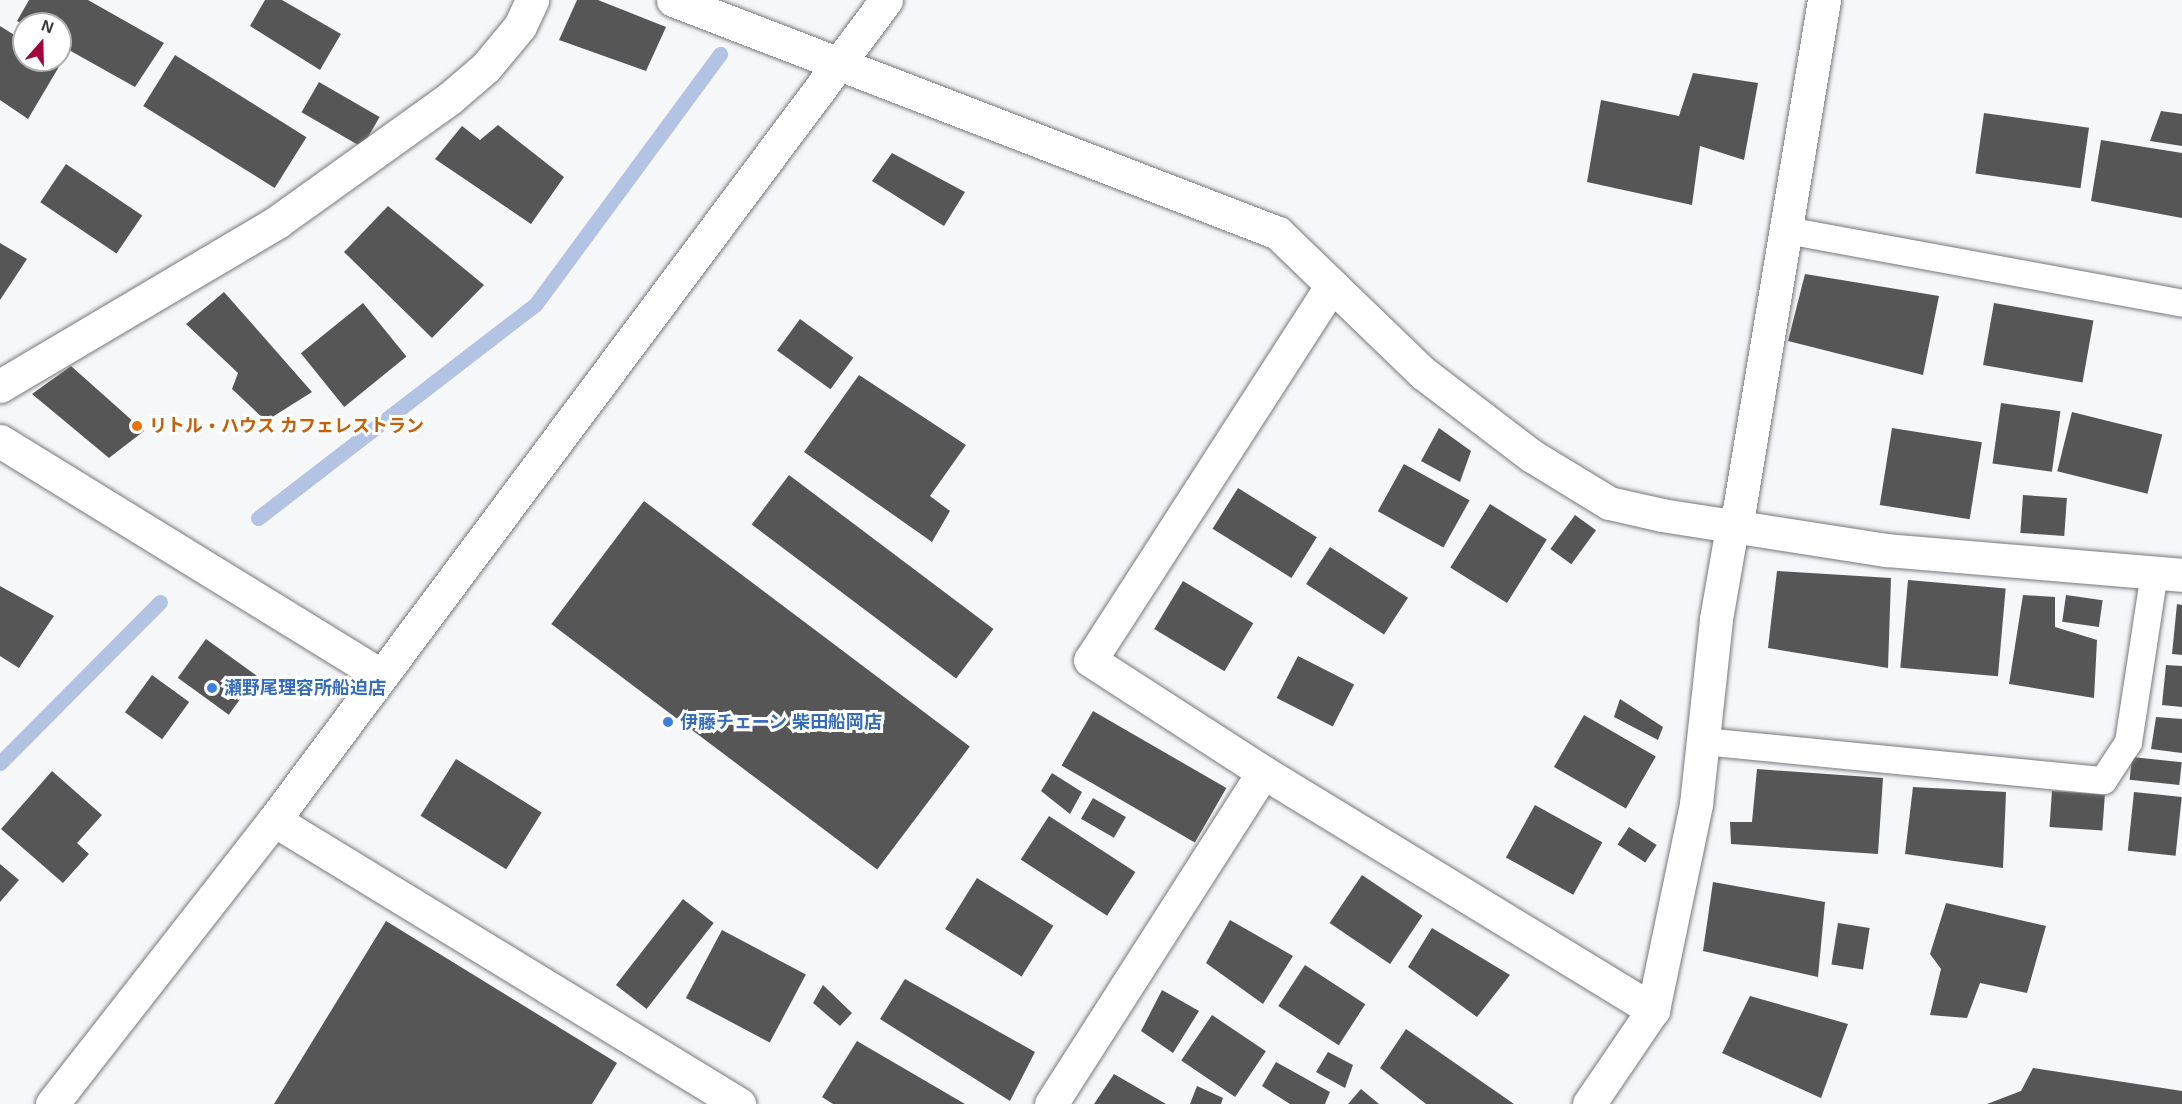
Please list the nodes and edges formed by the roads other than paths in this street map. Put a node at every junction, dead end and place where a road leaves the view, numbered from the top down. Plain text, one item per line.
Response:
1 (532, 0) edge
2 (673, 0) edge
3 (886, 0) edge
4 (1824, 0) edge
5 (840, 64) junction
6 (1786, 230) junction
7 (1332, 285) junction
8 (2182, 303) edge
9 (0, 386) edge
10 (0, 441) edge
11 (1732, 527) junction
12 (2168, 574) edge
13 (379, 674) junction
14 (1703, 741) junction
15 (1263, 772) junction
16 (274, 820) junction
17 (1653, 1010) junction
18 (52, 1104) edge
19 (739, 1104) edge
20 (1051, 1104) edge
21 (1589, 1104) edge

1 - 9 street
2 - 5 street
3 - 5 street
4 - 6 street
5 - 7 street
5 - 13 street
6 - 8 lane
6 - 11 street
7 - 11 street
7 - 15 street
10 - 13 street
11 - 12 street
11 - 14 street
12 - 14 lane
13 - 16 street
14 - 17 street
15 - 17 street
15 - 20 street
16 - 18 street
16 - 19 street
17 - 21 street

